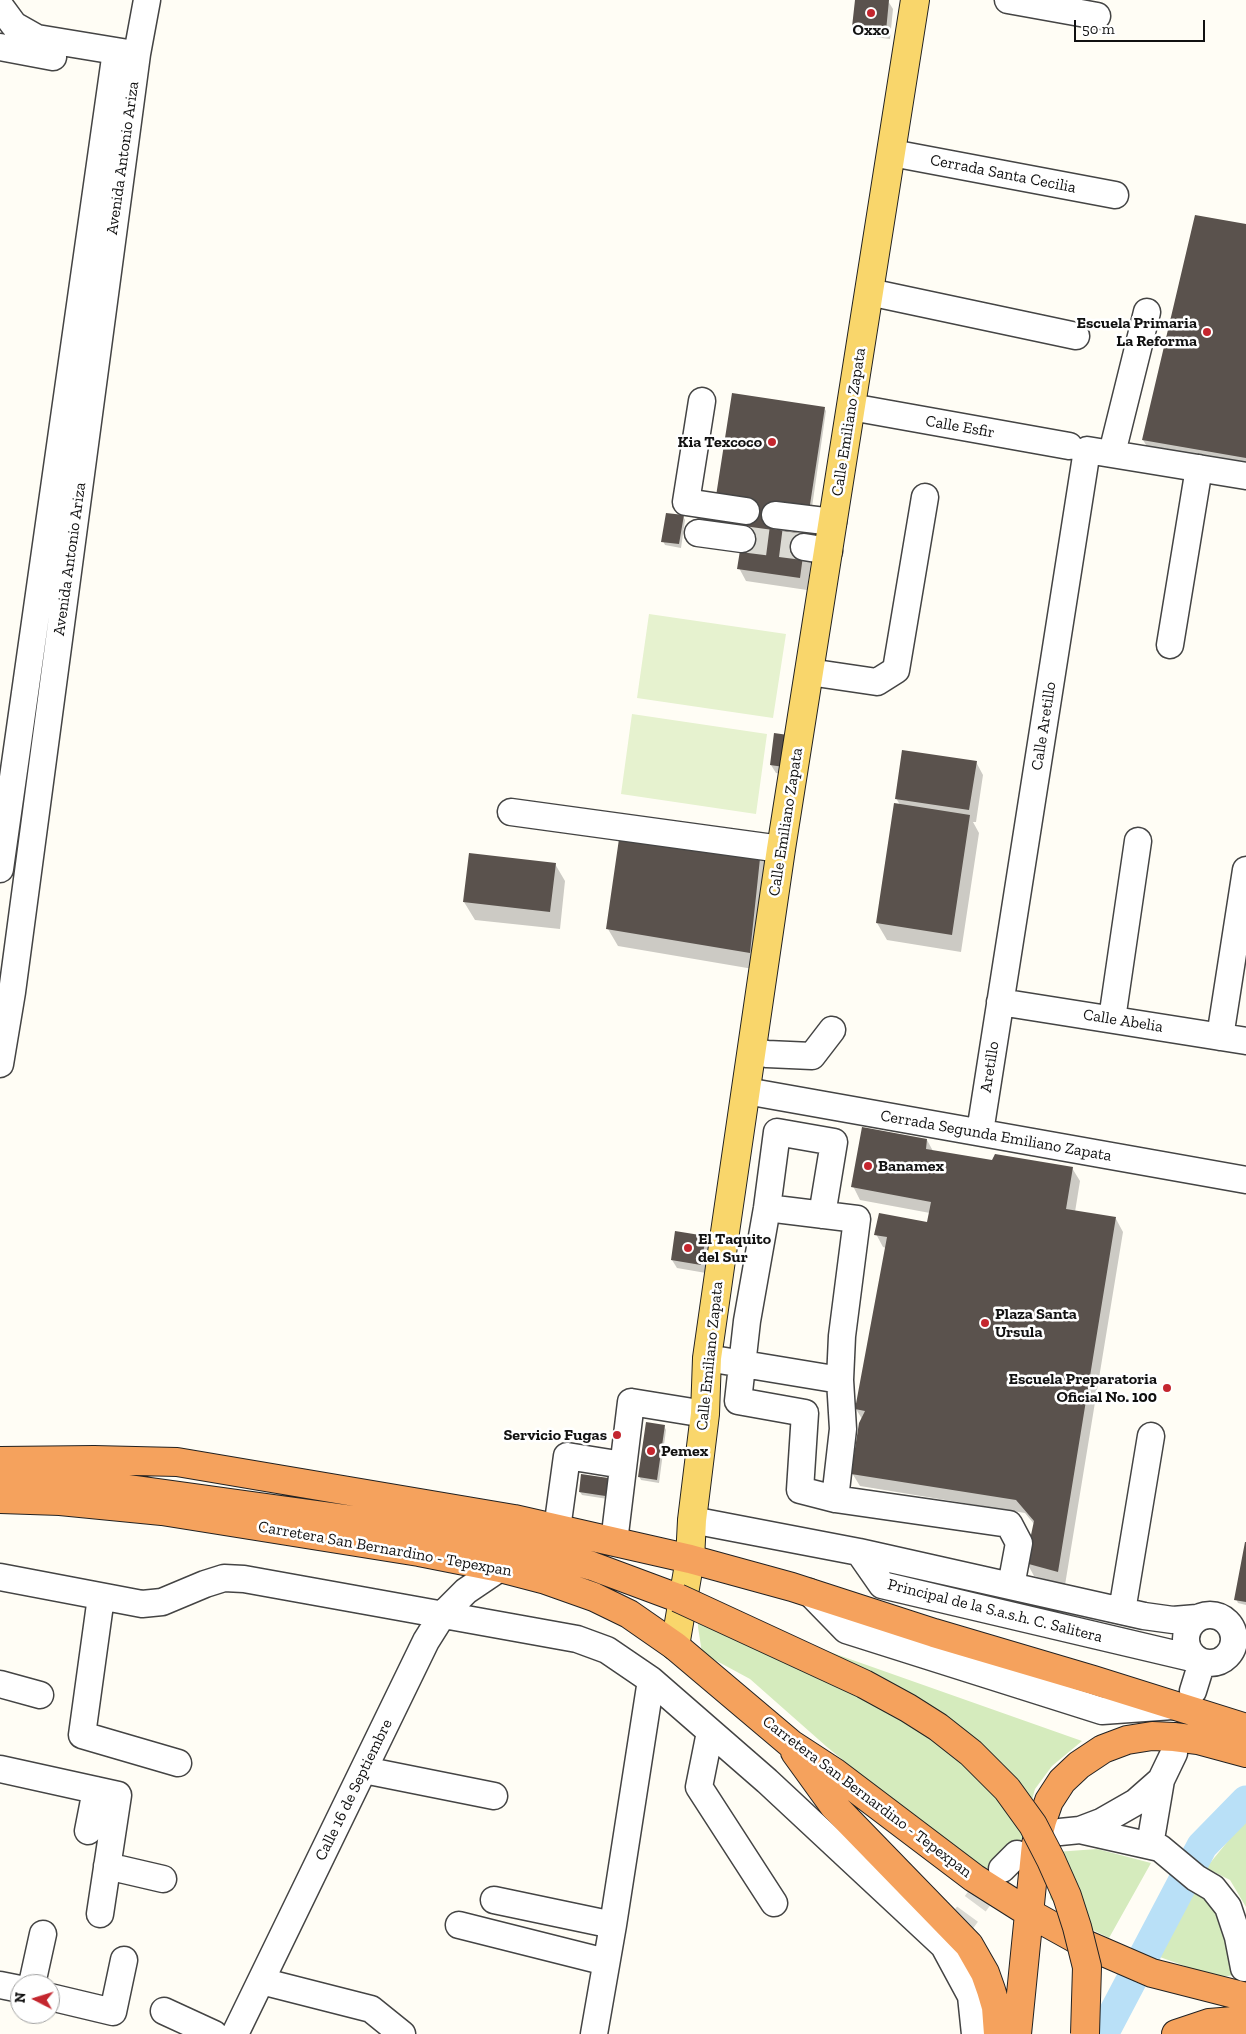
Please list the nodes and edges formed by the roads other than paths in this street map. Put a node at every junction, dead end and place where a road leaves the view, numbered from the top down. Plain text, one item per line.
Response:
1 (146, 0) edge
2 (915, 0) edge
3 (1008, 0) edge
4 (0, 6) edge
5 (1097, 16) dead end
6 (0, 47) edge
7 (126, 61) junction
8 (892, 153) junction
9 (1115, 195) dead end
10 (869, 292) junction
11 (1147, 312) dead end
12 (1076, 336) dead end
13 (702, 401) dead end
14 (851, 407) junction
15 (1089, 450) junction
16 (1199, 468) junction
17 (1246, 476) edge
18 (925, 497) dead end
19 (746, 511) tunnel mouth
20 (775, 515) dead end
21 (833, 522) junction
22 (698, 533) dead end
23 (742, 539) tunnel mouth
24 (1170, 646) dead end
25 (810, 672) junction
26 (511, 812) dead end
27 (1138, 841) dead end
28 (781, 849) junction
29 (0, 868) edge
30 (1246, 870) edge
31 (6, 990) edge
32 (1000, 1002) junction
33 (1112, 1019) junction
34 (832, 1030) dead end
35 (1220, 1036) junction
36 (1246, 1041) edge
37 (752, 1051) junction
38 (0, 1064) edge
39 (746, 1091) junction
40 (980, 1132) junction
41 (1246, 1180) edge
42 (733, 1182) junction
43 (768, 1198) junction
44 (822, 1215) junction
45 (707, 1358) junction
46 (743, 1363) junction
47 (840, 1380) junction
48 (705, 1414) junction
49 (1150, 1436) dead end
50 (0, 1461) edge
51 (623, 1465) junction
52 (0, 1479) edge
53 (0, 1499) edge
54 (835, 1499) junction
55 (692, 1520) junction
56 (557, 1528) junction
57 (614, 1542) junction
58 (859, 1552) junction
59 (690, 1559) junction
60 (500, 1568) junction
61 (0, 1577) edge
62 (1012, 1586) junction
63 (1037, 1592) junction
64 (102, 1597) junction
65 (1133, 1613) junction
66 (443, 1614) junction
67 (1197, 1618) junction
68 (1030, 1620) junction
69 (1237, 1626) edge
70 (674, 1646) junction
71 (1211, 1655) edge
72 (651, 1680) junction
73 (0, 1684) edge
74 (40, 1695) dead end
75 (1185, 1699) junction
76 (710, 1732) junction
77 (791, 1744) junction
78 (1243, 1744) edge
79 (1174, 1753) dead end
80 (178, 1763) dead end
81 (0, 1770) edge
82 (364, 1770) junction
83 (1161, 1780) junction
84 (96, 1790) junction
85 (494, 1796) dead end
86 (88, 1831) dead end
87 (1155, 1846) junction
88 (107, 1866) junction
89 (162, 1879) dead end
90 (494, 1900) dead end
91 (774, 1903) dead end
92 (100, 1914) dead end
93 (1030, 1914) junction
94 (459, 1925) dead end
95 (613, 1925) junction
96 (43, 1934) dead end
97 (124, 1960) dead end
98 (606, 1962) junction
99 (1244, 1968) dead end
100 (34, 1974) edge
101 (261, 1981) junction
102 (1246, 1997) edge
103 (60, 1999) edge
104 (164, 2011) dead end
105 (1246, 2020) edge
106 (214, 2034) edge
107 (235, 2034) edge
108 (402, 2034) edge
109 (594, 2034) edge
110 (975, 2034) edge
111 (998, 2034) edge
112 (1017, 2034) edge
113 (1085, 2034) edge
114 (1176, 2034) edge

1 - 7 street, Avenida Antonio Ariza
2 - 8 main road, Calle Emiliano Zapata
3 - 5 street
4 - 7 street
6 - 7 street
7 - 29 street, Avenida Antonio Ariza
7 - 31 street, Avenida Antonio Ariza
8 - 9 street, Cerrada Santa Cecilia
8 - 10 main road, Calle Emiliano Zapata
10 - 12 street
10 - 14 main road, Calle Emiliano Zapata
11 - 15 street, Calle Aretillo
13 - 19 street
14 - 15 street, Calle Esfir
14 - 21 main road, Calle Emiliano Zapata
15 - 16 street, Calle Esfir
15 - 32 street, Calle Aretillo
16 - 17 street, Calle Esfir
16 - 24 street
18 - 25 street
20 - 21 street
21 - 25 main road, Calle Emiliano Zapata
22 - 23 street
25 - 28 main road, Calle Emiliano Zapata
26 - 28 street
27 - 33 street
28 - 37 main road, Calle Emiliano Zapata
30 - 35 street
31 - 38 street, Avenida Antonio Ariza
32 - 33 street, Calle Abelia
32 - 40 street, Aretillo
33 - 35 street, Calle Abelia
34 - 37 street
35 - 36 street, Calle Abelia
37 - 39 main road, Calle Emiliano Zapata
39 - 40 street, Cerrada Segunda Emiliano Zapata
39 - 42 main road, Calle Emiliano Zapata
40 - 41 street, Cerrada Segunda Emiliano Zapata
42 - 43 street
42 - 45 main road, Calle Emiliano Zapata
43 - 44 street
43 - 44 street
43 - 46 street
44 - 47 street
45 - 46 street
45 - 48 main road, Calle Emiliano Zapata
46 - 47 street
46 - 54 street
47 - 54 street
48 - 51 street
48 - 55 main road, Calle Emiliano Zapata
49 - 65 street
50 - 56 highway
51 - 56 street
51 - 57 street
52 - 113 highway, bridge
53 - 60 highway, Carretera San Bernardino - Tepexpan
54 - 62 street
55 - 58 street
55 - 59 main road, Calle Emiliano Zapata
56 - 57 highway
57 - 59 highway
58 - 62 street
58 - 68 street, Principal de la S.a.s.h. C. Salitera
59 - 70 main road, Calle Emiliano Zapata
59 - 75 highway
60 - 66 street, Calle 16 de Septiembre
60 - 70 highway, Carretera San Bernardino - Tepexpan
61 - 64 street
62 - 63 street
63 - 65 street
63 - 68 street
64 - 66 street
64 - 80 street
65 - 67 street
65 - 71 street
66 - 72 street
66 - 82 street, Calle 16 de Septiembre
67 - 69 street
67 - 71 street
68 - 71 street, Principal de la S.a.s.h. C. Salitera
69 - 71 street
70 - 77 highway, Carretera San Bernardino - Tepexpan
71 - 75 street
72 - 76 street
72 - 95 street
73 - 74 street
75 - 78 highway
76 - 91 street
76 - 110 street
77 - 93 highway, Carretera San Bernardino - Tepexpan
77 - 111 highway
78 - 93 highway
79 - 83 street
81 - 84 street
82 - 85 street
82 - 101 street, Calle 16 de Septiembre
83 - 87 street
83 - 87 street
84 - 86 street
84 - 88 street
87 - 99 street
88 - 89 street
88 - 92 street
90 - 95 street
93 - 102 highway, Carretera San Bernardino - Tepexpan
93 - 112 highway
94 - 98 street
95 - 98 street
96 - 100 street
97 - 103 street
98 - 109 street
101 - 107 street, Calle 16 de Septiembre
101 - 108 street
104 - 106 street
105 - 114 highway

